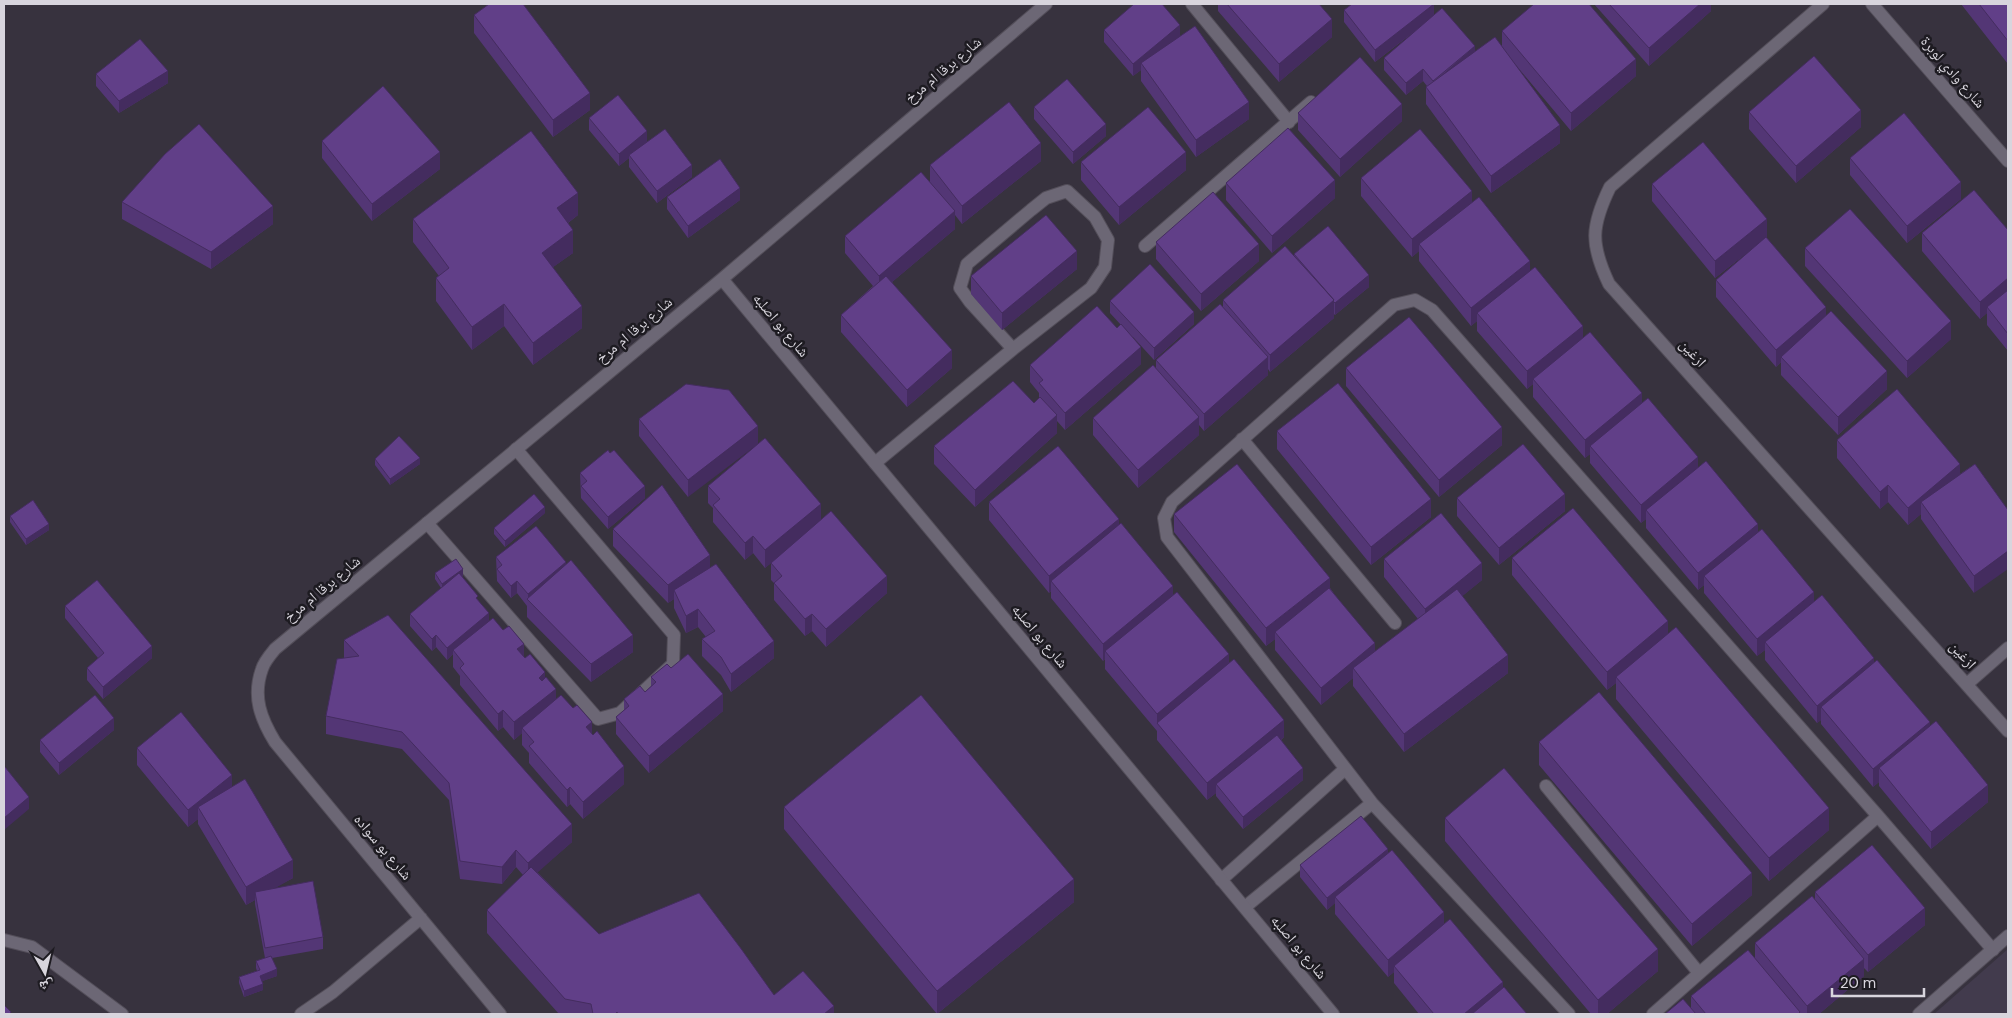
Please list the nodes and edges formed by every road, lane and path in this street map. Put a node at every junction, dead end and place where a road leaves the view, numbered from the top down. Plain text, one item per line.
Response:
1 (1046, 4) edge
2 (1192, 4) edge
3 (1824, 4) edge
4 (1872, 4) edge
5 (1323, 92) edge
6 (1289, 122) junction
7 (2008, 161) edge
8 (1145, 246) dead end
9 (722, 278) junction
10 (1013, 349) junction
11 (1242, 439) junction
12 (516, 448) junction
13 (875, 463) junction
14 (427, 523) junction
15 (1395, 623) dead end
16 (2008, 648) edge
17 (1967, 684) junction
18 (258, 691) joint
19 (2008, 731) edge
20 (1346, 769) junction
21 (1546, 786) dead end
22 (1372, 803) junction
23 (1878, 816) junction
24 (1221, 880) junction
25 (1245, 908) junction
26 (421, 918) junction
27 (2008, 936) edge
28 (4, 940) edge
29 (1992, 950) junction
30 (1699, 973) junction
31 (122, 1014) edge
32 (301, 1014) edge
33 (500, 1014) edge
34 (1333, 1014) edge
35 (1569, 1014) edge
36 (1653, 1014) edge
37 (1919, 1014) edge

1 - 9 street, شارع برقا ام مرخ
2 - 6 street
3 - 17 street, ازغين
4 - 7 street, شارع وادي لوبرة
5 - 6 street
6 - 8 street
9 - 12 street, شارع برقا ام مرخ
9 - 13 street, شارع بو اصلبه
10 - 10 street
10 - 13 street
11 - 15 street
11 - 20 street
11 - 23 street
12 - 14 street, شارع برقا ام مرخ
12 - 14 street
13 - 24 street, شارع بو اصلبه
14 - 18 street, شارع برقا ام مرخ
16 - 17 street
17 - 19 street, ازغين
18 - 26 street, شارع بو سواده
20 - 22 street
20 - 24 street
21 - 30 street
22 - 25 street
22 - 35 street
23 - 29 street
23 - 30 street
24 - 25 street, شارع بو اصلبه
25 - 34 street, شارع بو اصلبه
26 - 32 street
26 - 33 street, شارع بو سواده
27 - 29 street
28 - 31 street
29 - 37 street
30 - 36 street

